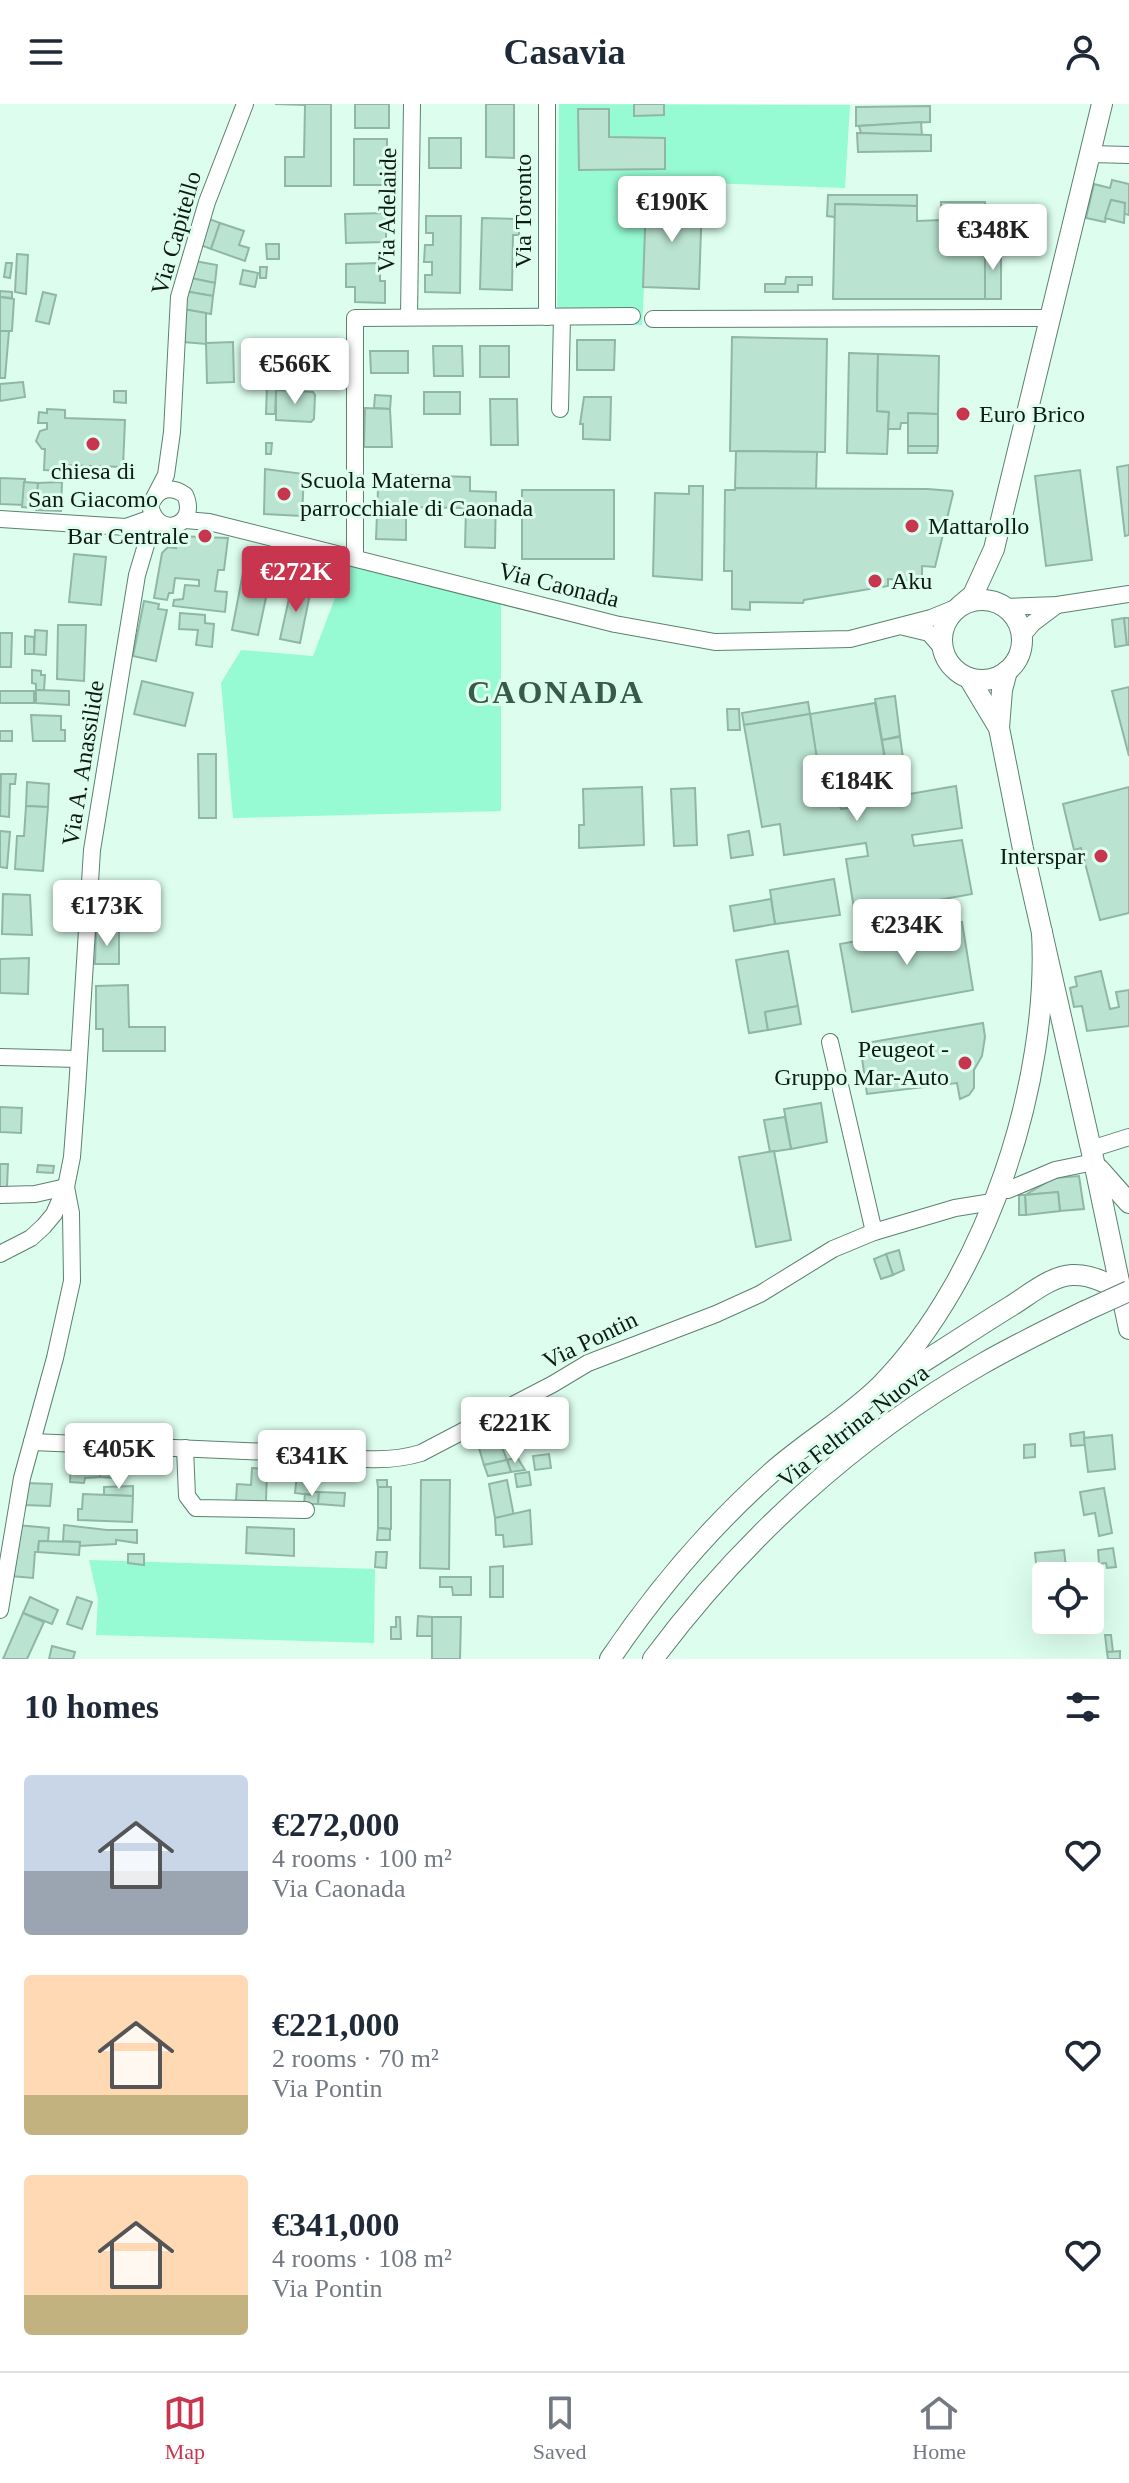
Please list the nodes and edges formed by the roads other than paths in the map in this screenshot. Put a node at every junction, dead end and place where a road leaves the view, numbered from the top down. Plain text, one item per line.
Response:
1 (245, 104) edge
2 (412, 104) edge
3 (547, 104) edge
4 (1102, 104) edge
5 (1090, 154) junction
6 (1129, 155) edge
7 (632, 316) dead end
8 (409, 317) junction
9 (555, 317) junction
10 (1050, 318) junction
11 (653, 319) dead end
12 (560, 409) dead end
13 (166, 475) junction
14 (177, 490) junction
15 (153, 511) junction
16 (183, 516) junction
17 (0, 519) edge
18 (148, 538) junction
19 (994, 549) junction
20 (355, 557) junction
21 (1129, 594) edge
22 (1002, 605) junction
23 (1057, 605) junction
24 (959, 607) junction
25 (903, 627) junction
26 (1022, 636) junction
27 (943, 649) junction
28 (1007, 671) junction
29 (969, 678) junction
30 (999, 728) junction
31 (1042, 932) junction
32 (830, 1042) dead end
33 (0, 1057) edge
34 (78, 1059) junction
35 (1129, 1137) edge
36 (1093, 1155) junction
37 (66, 1187) junction
38 (0, 1195) edge
39 (995, 1196) junction
40 (1129, 1203) edge
41 (874, 1232) junction
42 (0, 1254) edge
43 (1129, 1267) edge
44 (1126, 1294) edge
45 (1129, 1329) edge
46 (874, 1392) junction
47 (32, 1442) junction
48 (185, 1448) junction
49 (306, 1510) dead end
50 (0, 1610) edge
51 (610, 1659) edge
52 (653, 1659) edge

1 - 13 street, Via Capitello
2 - 8 street, Via Adelaide
3 - 9 street, Via Toronto
4 - 5 main road
5 - 6 street
5 - 10 main road
7 - 9 street
8 - 9 street
8 - 20 street
9 - 12 street, Via Toronto
10 - 11 street
10 - 19 main road
13 - 14 street
13 - 15 street, Via Capitello
14 - 15 street
14 - 16 street
15 - 16 street, Via Caonada
15 - 17 street
15 - 18 street, Via A. Anassilide
16 - 18 street
16 - 20 street, Via Caonada
18 - 34 street, Via A. Anassilide
19 - 22 main road
19 - 24 main road
20 - 25 street, Via Caonada
21 - 23 street
22 - 23 street
22 - 24 main road
22 - 26 main road
23 - 26 street
24 - 25 street, Via Caonada
24 - 27 main road
25 - 27 street
26 - 28 main road
27 - 29 main road
28 - 29 main road
28 - 30 main road
29 - 30 main road
30 - 31 main road
31 - 36 main road
31 - 39 main road
32 - 41 street
33 - 34 street
34 - 37 street, Via A. Anassilide
35 - 36 street, Via Pontin
36 - 39 street, Via Pontin
36 - 40 main road
36 - 43 main road
36 - 44 main road
37 - 38 street
37 - 42 street, Via A. Anassilide
37 - 47 street
39 - 41 street, Via Pontin
39 - 46 main road
41 - 48 street, Via Pontin
43 - 44 main road
44 - 45 main road
44 - 46 main road
44 - 52 main road, Via Feltrina Nuova, bridge
46 - 51 main road
47 - 48 street, Via Pontin
47 - 50 street
48 - 49 street

